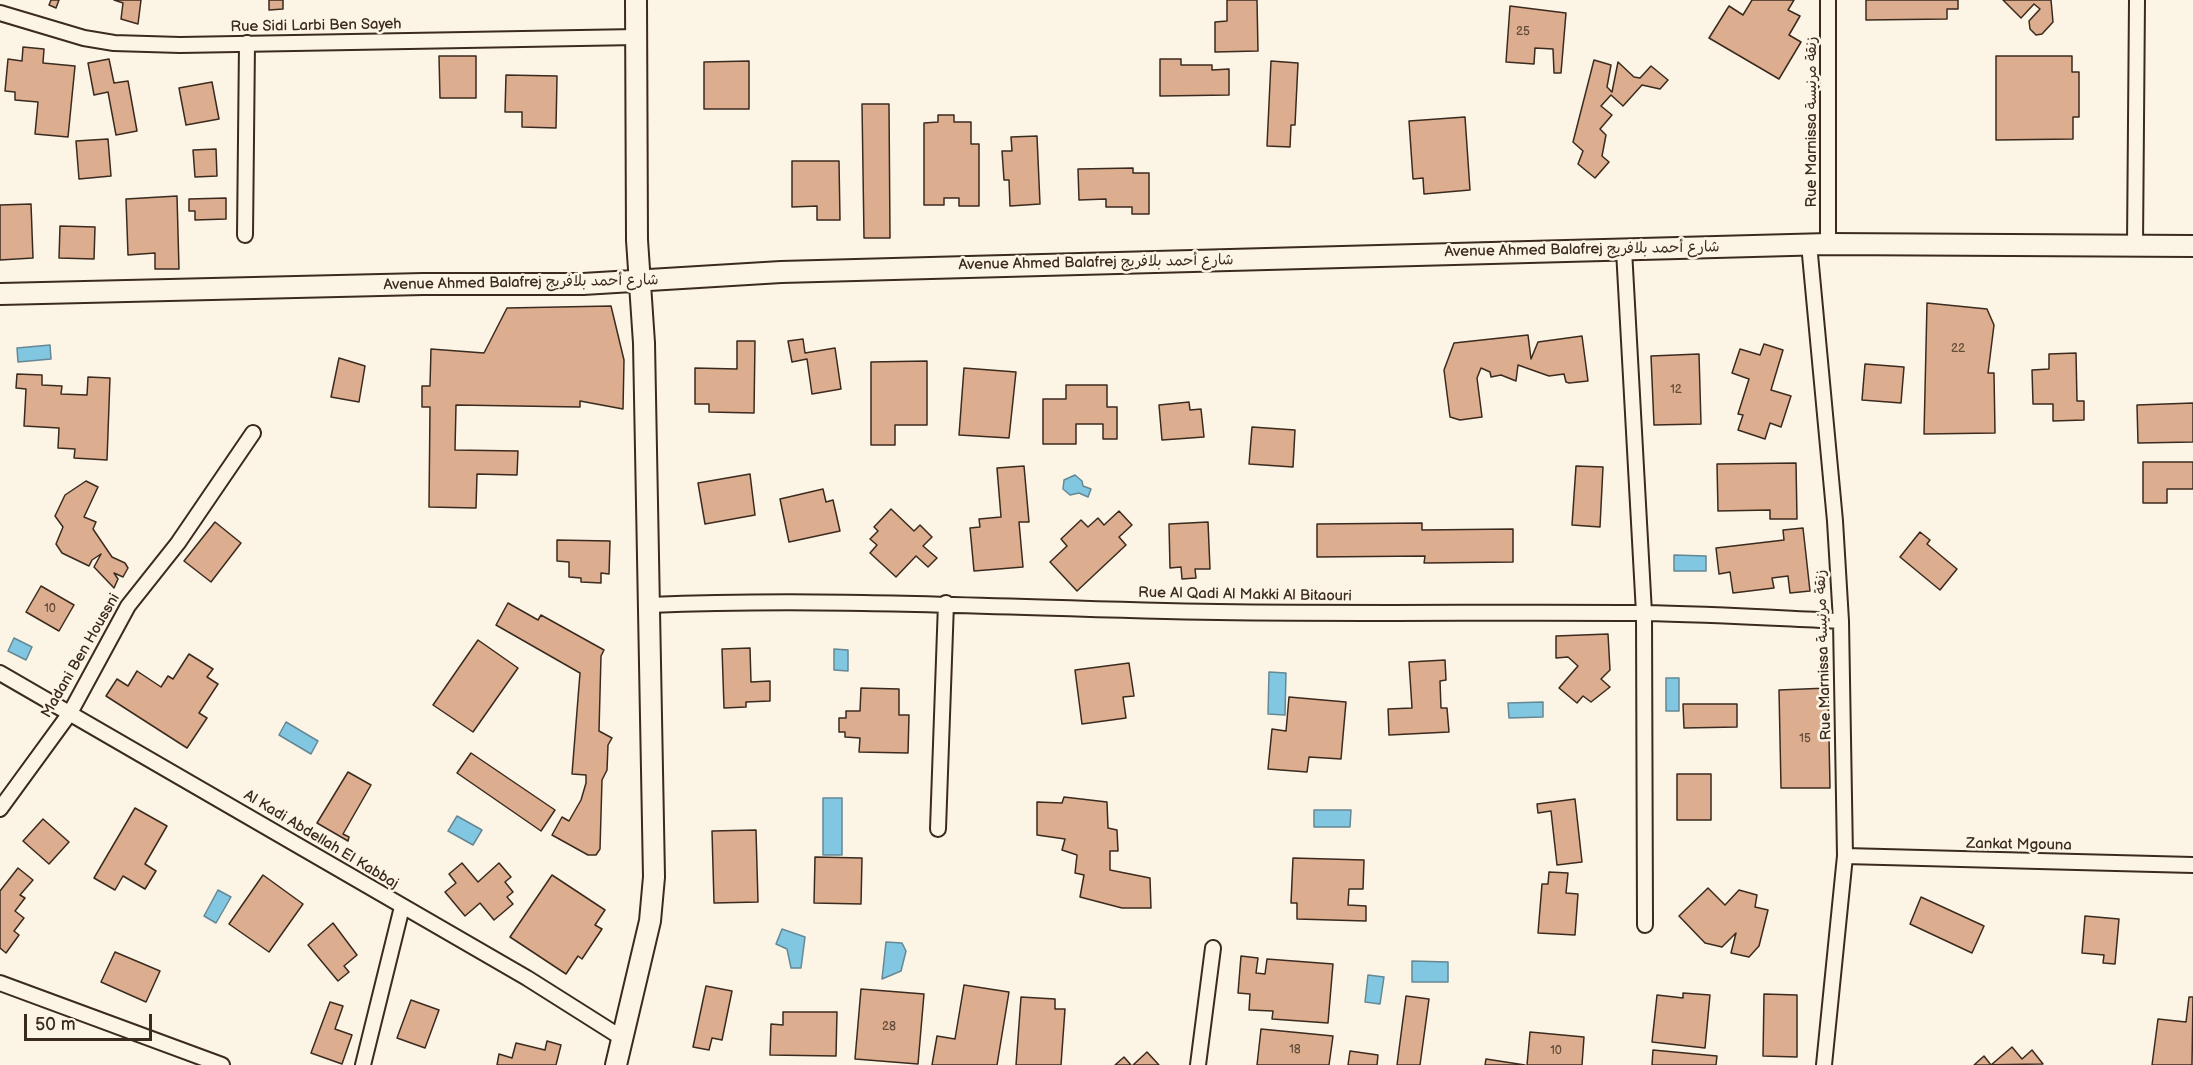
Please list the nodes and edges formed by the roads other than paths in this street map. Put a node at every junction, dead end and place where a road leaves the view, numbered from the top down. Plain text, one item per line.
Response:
1 (636, 0) edge
2 (1828, 0) edge
3 (2137, 0) edge
4 (0, 13) edge
5 (637, 37) junction
6 (247, 43) junction
7 (245, 235) dead end
8 (1818, 244) junction
9 (2135, 245) junction
10 (2193, 246) edge
11 (1624, 250) junction
12 (640, 282) junction
13 (0, 294) edge
14 (253, 433) dead end
15 (946, 603) junction
16 (650, 605) junction
17 (1644, 614) junction
18 (1840, 621) junction
19 (0, 674) edge
20 (70, 713) junction
21 (0, 809) edge
22 (938, 829) dead end
23 (1845, 856) junction
24 (2193, 866) edge
25 (402, 907) junction
26 (1645, 925) dead end
27 (1213, 948) dead end
28 (0, 983) edge
29 (622, 1038) junction
30 (222, 1065) edge
31 (363, 1065) edge
32 (616, 1065) edge
33 (1198, 1065) edge
34 (1824, 1065) edge

1 - 5 main road
2 - 8 street, Rue Marnissa زنقة مرنيسة
3 - 9 street
4 - 6 street, Rue Sidi Larbi Ben Sayeh
5 - 6 street, Rue Sidi Larbi Ben Sayeh
5 - 12 main road
6 - 7 street
8 - 9 main road, Avenue Ahmed Balafrej شارع أحمد بلافريج
8 - 11 main road, Avenue Ahmed Balafrej شارع أحمد بلافريج
8 - 18 street, Rue Marnissa زنقة مرنيسة
9 - 10 main road, Avenue Ahmed Balafrej شارع أحمد بلافريج
11 - 12 main road, Avenue Ahmed Balafrej شارع أحمد بلافريج
11 - 17 street
12 - 13 main road, Avenue Ahmed Balafrej شارع أحمد بلافريج
12 - 16 main road
14 - 20 street, Madani Ben Houssni
15 - 16 street, Rue Al Qadi Al Makki Al Bitaouri
15 - 17 street, Rue Al Qadi Al Makki Al Bitaouri
15 - 22 street
16 - 29 main road
17 - 18 street, Rue Al Qadi Al Makki Al Bitaouri
17 - 26 street
18 - 23 street, Rue Marnissa زنقة مرنيسة
19 - 20 street, Al Kadi Abdellah El Kabbaj
20 - 21 street, Madani Ben Houssni
20 - 25 street, Al Kadi Abdellah El Kabbaj
23 - 24 street, Zankat Mgouna
23 - 34 street, Rue Marnissa زنقة مرنيسة
25 - 29 street, Al Kadi Abdellah El Kabbaj
25 - 31 street
27 - 33 street
28 - 30 street
29 - 32 main road

